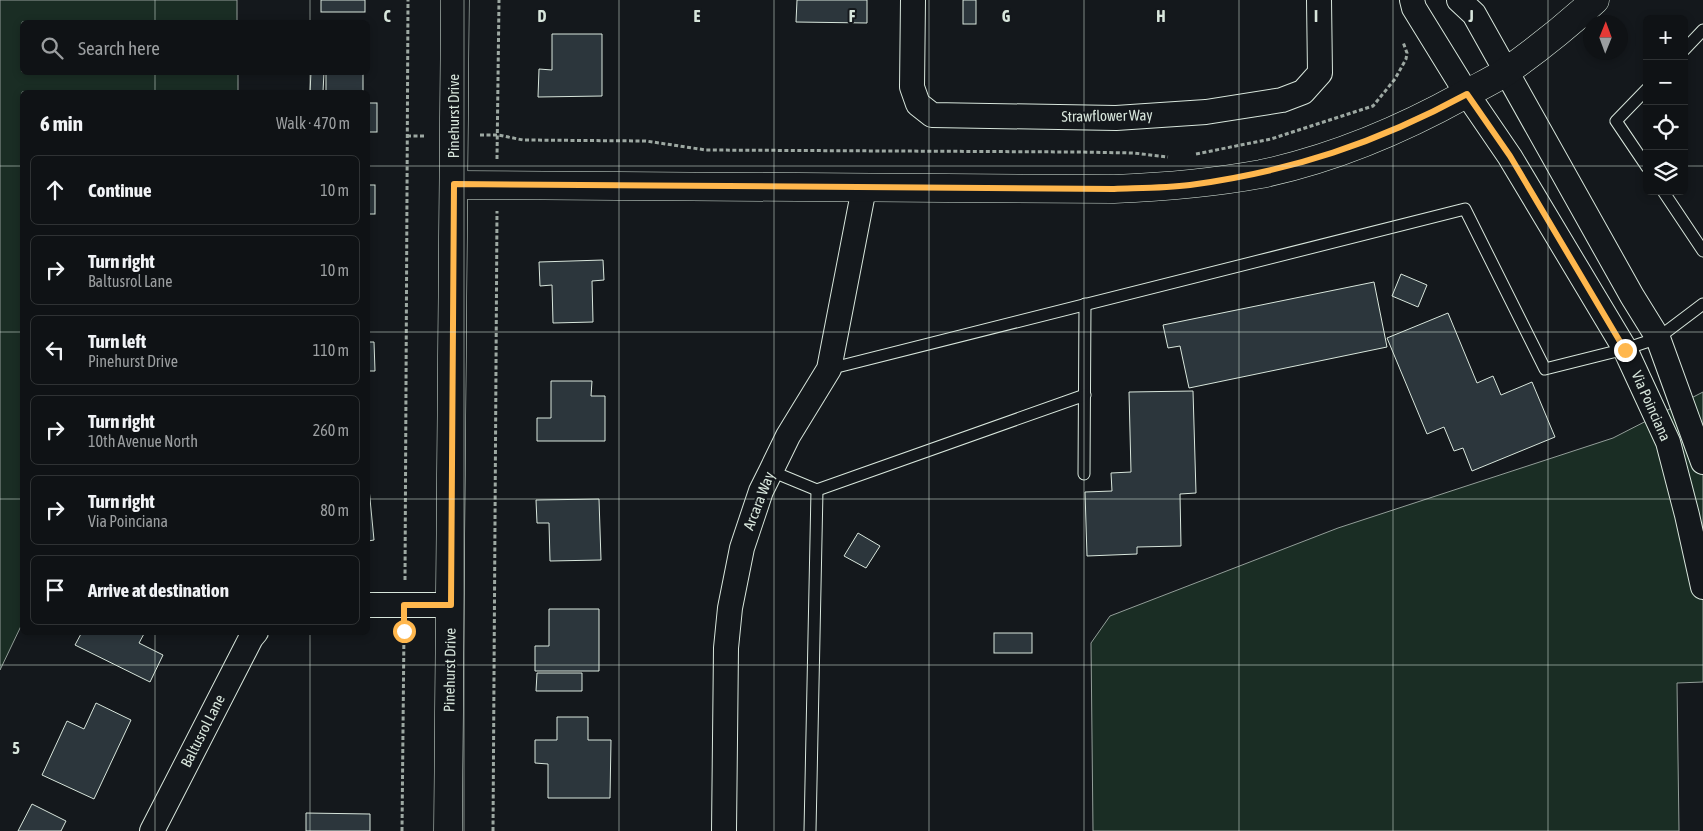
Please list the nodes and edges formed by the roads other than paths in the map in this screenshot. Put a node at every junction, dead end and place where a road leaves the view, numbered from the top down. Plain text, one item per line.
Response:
1 (455, 0) edge
2 (913, 0) edge
3 (1319, 0) edge
4 (1412, 0) edge
5 (1459, 0) edge
6 (1595, 0) edge
7 (1703, 30) edge
8 (1688, 46) edge
9 (1506, 72) junction
10 (1643, 93) edge
11 (1467, 94) junction
12 (1643, 161) edge
13 (454, 184) junction
14 (864, 188) junction
15 (1666, 195) edge
16 (1703, 251) edge
17 (1085, 304) junction
18 (1703, 304) edge
19 (1658, 338) junction
20 (1625, 350) junction
21 (829, 368) junction
22 (1085, 395) junction
23 (1700, 452) edge
24 (1671, 454) junction
25 (770, 471) junction
26 (1084, 474) dead end
27 (817, 490) junction
28 (1703, 587) edge
29 (370, 605) edge
30 (451, 605) junction
31 (254, 635) edge
32 (152, 831) edge
33 (448, 831) edge
34 (724, 831) edge
35 (810, 831) edge

1 - 13 street, Pinehurst Drive
2 - 3 street, Strawflower Way
4 - 11 street, Via Poinciana
5 - 9 street, Via Poinciana
6 - 9 street
7 - 8 lane
9 - 11 street
9 - 19 street, Via Poinciana
10 - 12 lane
11 - 14 street
11 - 20 street, Via Poinciana
13 - 14 street
13 - 30 street, Pinehurst Drive
14 - 21 street, Arcara Way
15 - 16 lane
17 - 20 lane
17 - 21 lane
17 - 22 lane
18 - 19 lane
19 - 20 lane
19 - 23 street, Via Poinciana
20 - 24 street, Via Poinciana
21 - 25 street, Arcara Way
22 - 26 lane
22 - 27 lane
23 - 24 street, Via Poinciana
24 - 28 street, Via Poinciana
25 - 27 lane
25 - 34 street, Arcara Way
27 - 35 lane
29 - 30 street
30 - 33 street, Pinehurst Drive
31 - 32 street, Baltusrol Lane

